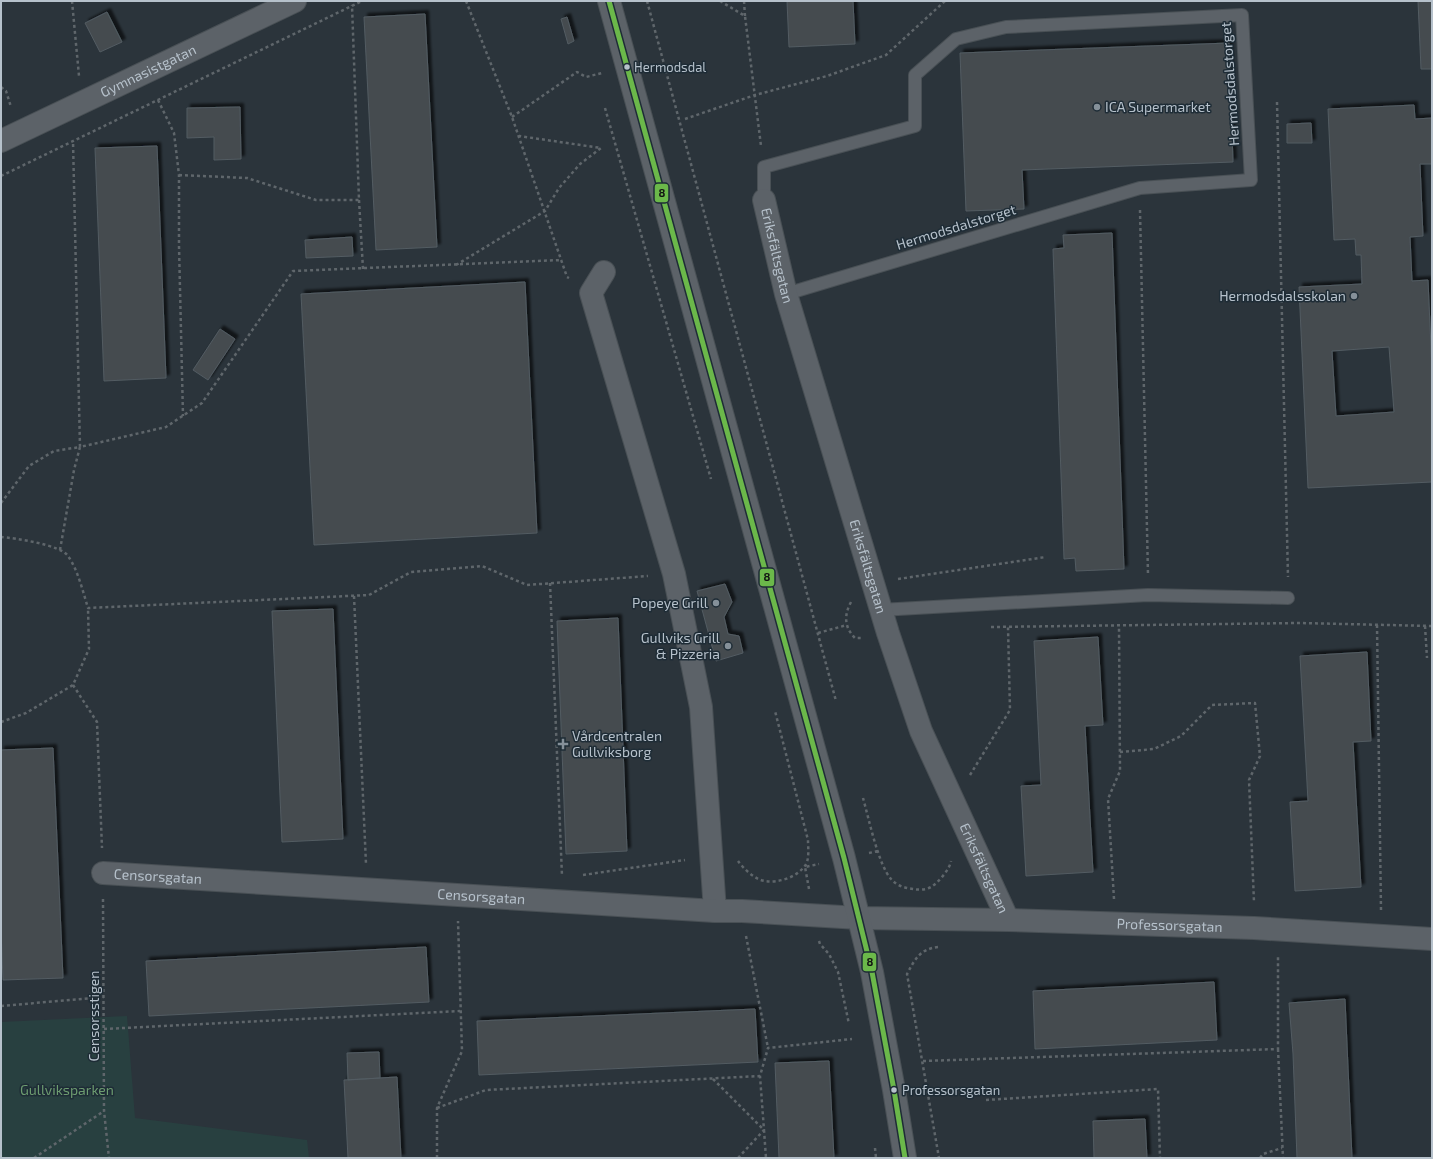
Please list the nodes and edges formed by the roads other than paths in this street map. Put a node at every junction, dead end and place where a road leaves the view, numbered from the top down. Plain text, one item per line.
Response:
1 (295, 1) edge
2 (609, 1) edge
3 (1, 141) edge
4 (764, 200) joint
5 (604, 272) dead end
6 (786, 294) junction
7 (1288, 598) road end
8 (880, 610) junction
9 (103, 873) road end
10 (715, 911) junction
11 (859, 918) junction
12 (1008, 920) junction
13 (1432, 939) edge
14 (905, 1158) edge

1 - 3 street, Gymnasistgatan
2 - 11 street
4 - 6 street, Eriksfältsgatan
4 - 6 lane, Hermodsdalstorget
5 - 10 street
6 - 8 street, Eriksfältsgatan
7 - 8 lane
8 - 12 street, Eriksfältsgatan
9 - 10 street, Censorsgatan
10 - 11 street, Censorsgatan
11 - 12 street, Professorsgatan
11 - 14 street
12 - 13 street, Professorsgatan

